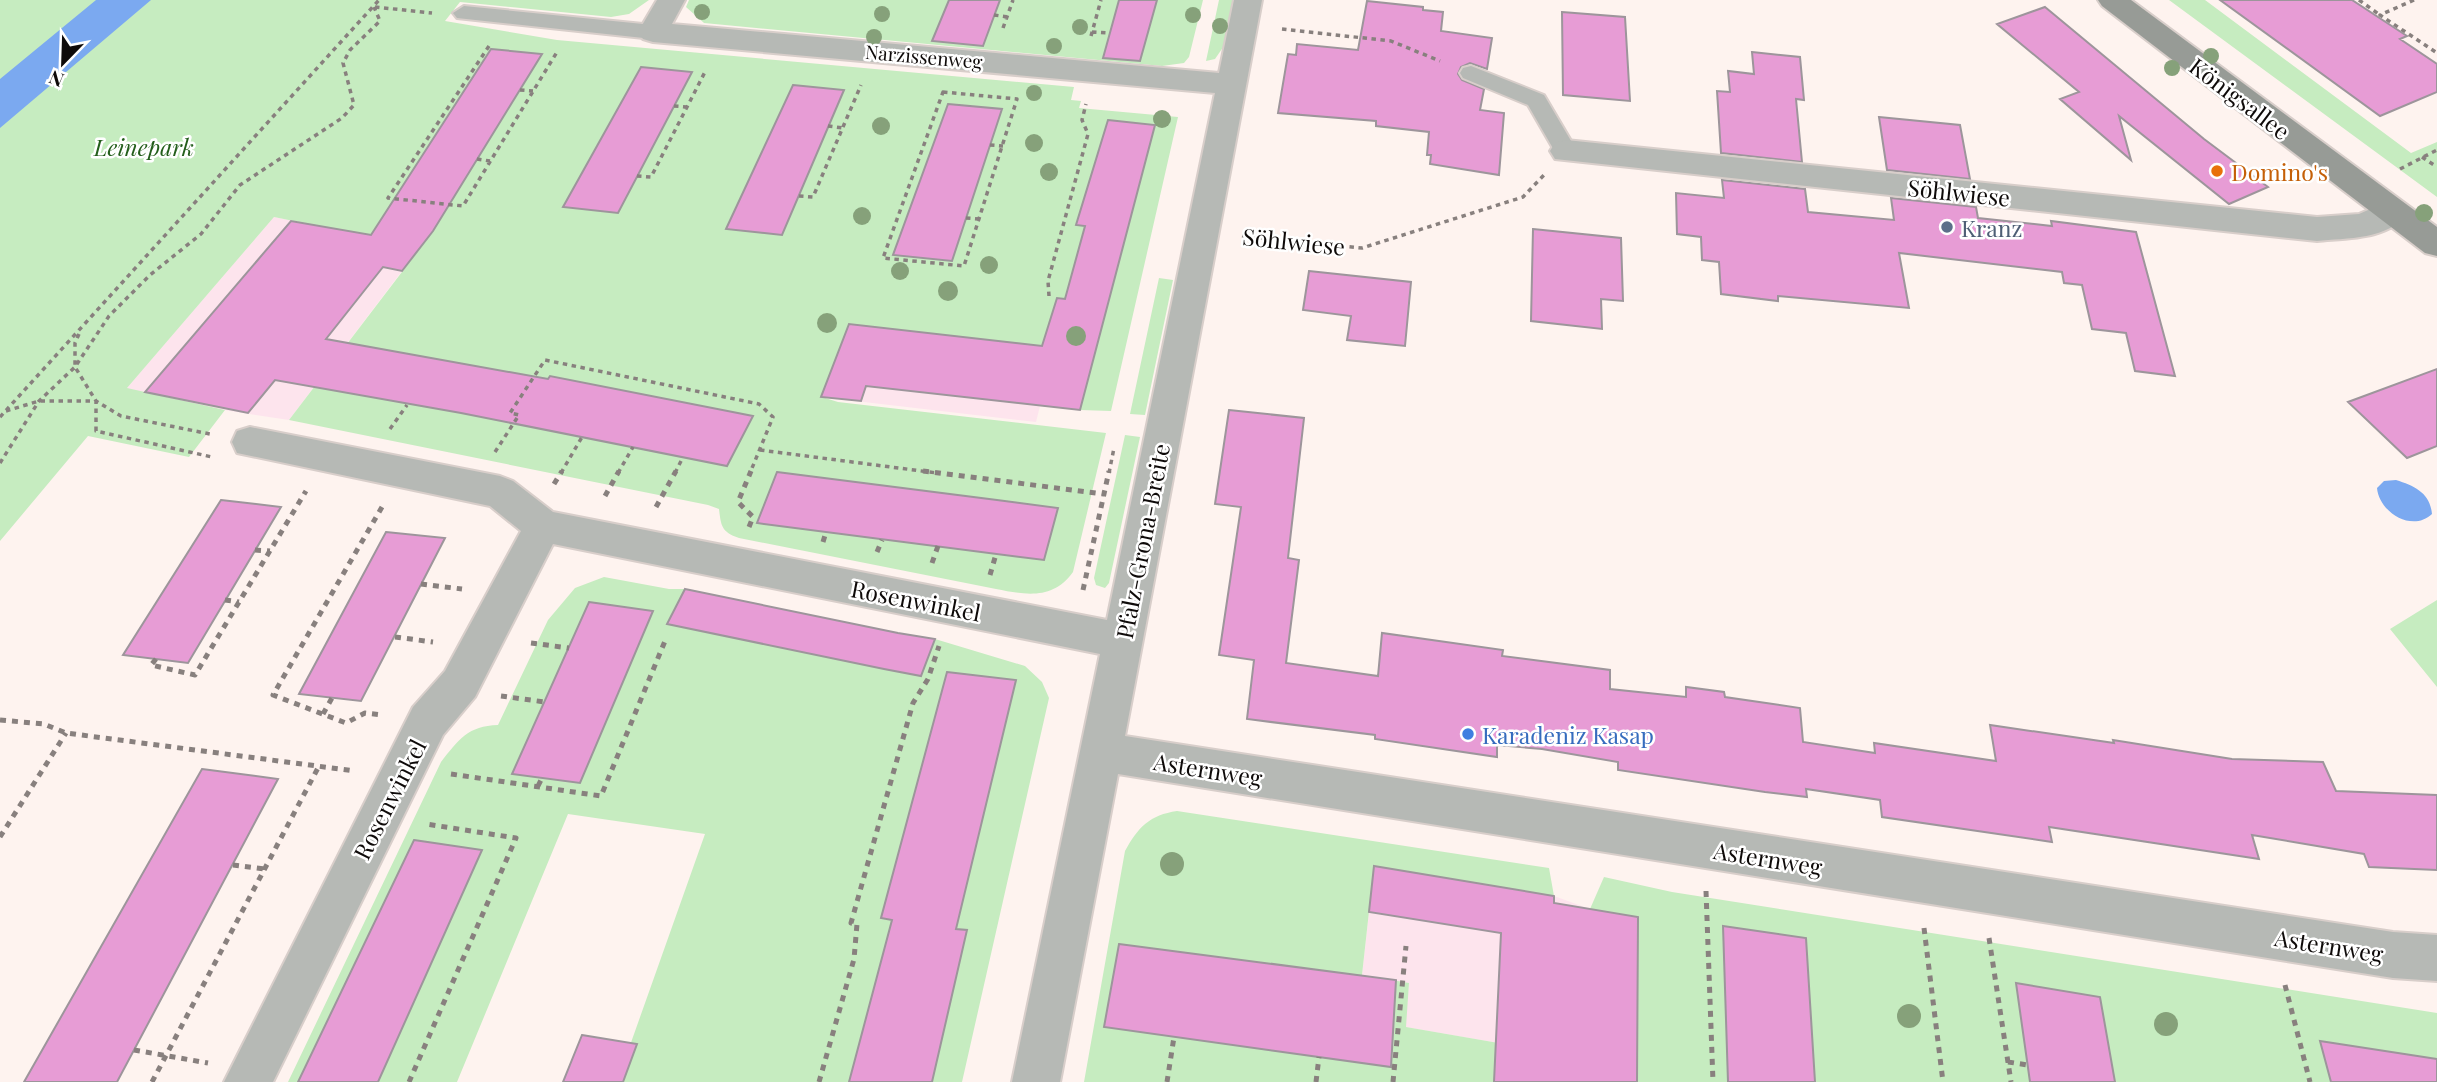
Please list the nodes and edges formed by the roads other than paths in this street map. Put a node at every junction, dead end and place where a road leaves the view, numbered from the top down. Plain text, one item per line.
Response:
1 (671, 0) edge
2 (1248, 0) edge
3 (2112, 0) edge
4 (464, 13) road end
5 (653, 32) junction
6 (1471, 74) road end
7 (1232, 84) junction
8 (1566, 150) joint
9 (2391, 212) junction
10 (2437, 244) edge
11 (250, 442) road end
12 (553, 526) junction
13 (1123, 641) junction
14 (1101, 752) junction
15 (2437, 958) edge
16 (250, 1076) edge
17 (1036, 1082) edge

1 - 5 street
2 - 7 street, Pfalz-Grona-Breite
3 - 9 street, Königsallee
4 - 5 lane
5 - 7 street, Narzissenweg
6 - 8 lane
7 - 13 street, Pfalz-Grona-Breite
8 - 9 street, Söhlwiese
9 - 10 street, Königsallee
11 - 12 street, Rosenwinkel
12 - 13 street, Rosenwinkel
12 - 16 street, Rosenwinkel
13 - 14 street, Pfalz-Grona-Breite
14 - 15 street, Asternweg
14 - 17 street, Pfalz-Grona-Breite

